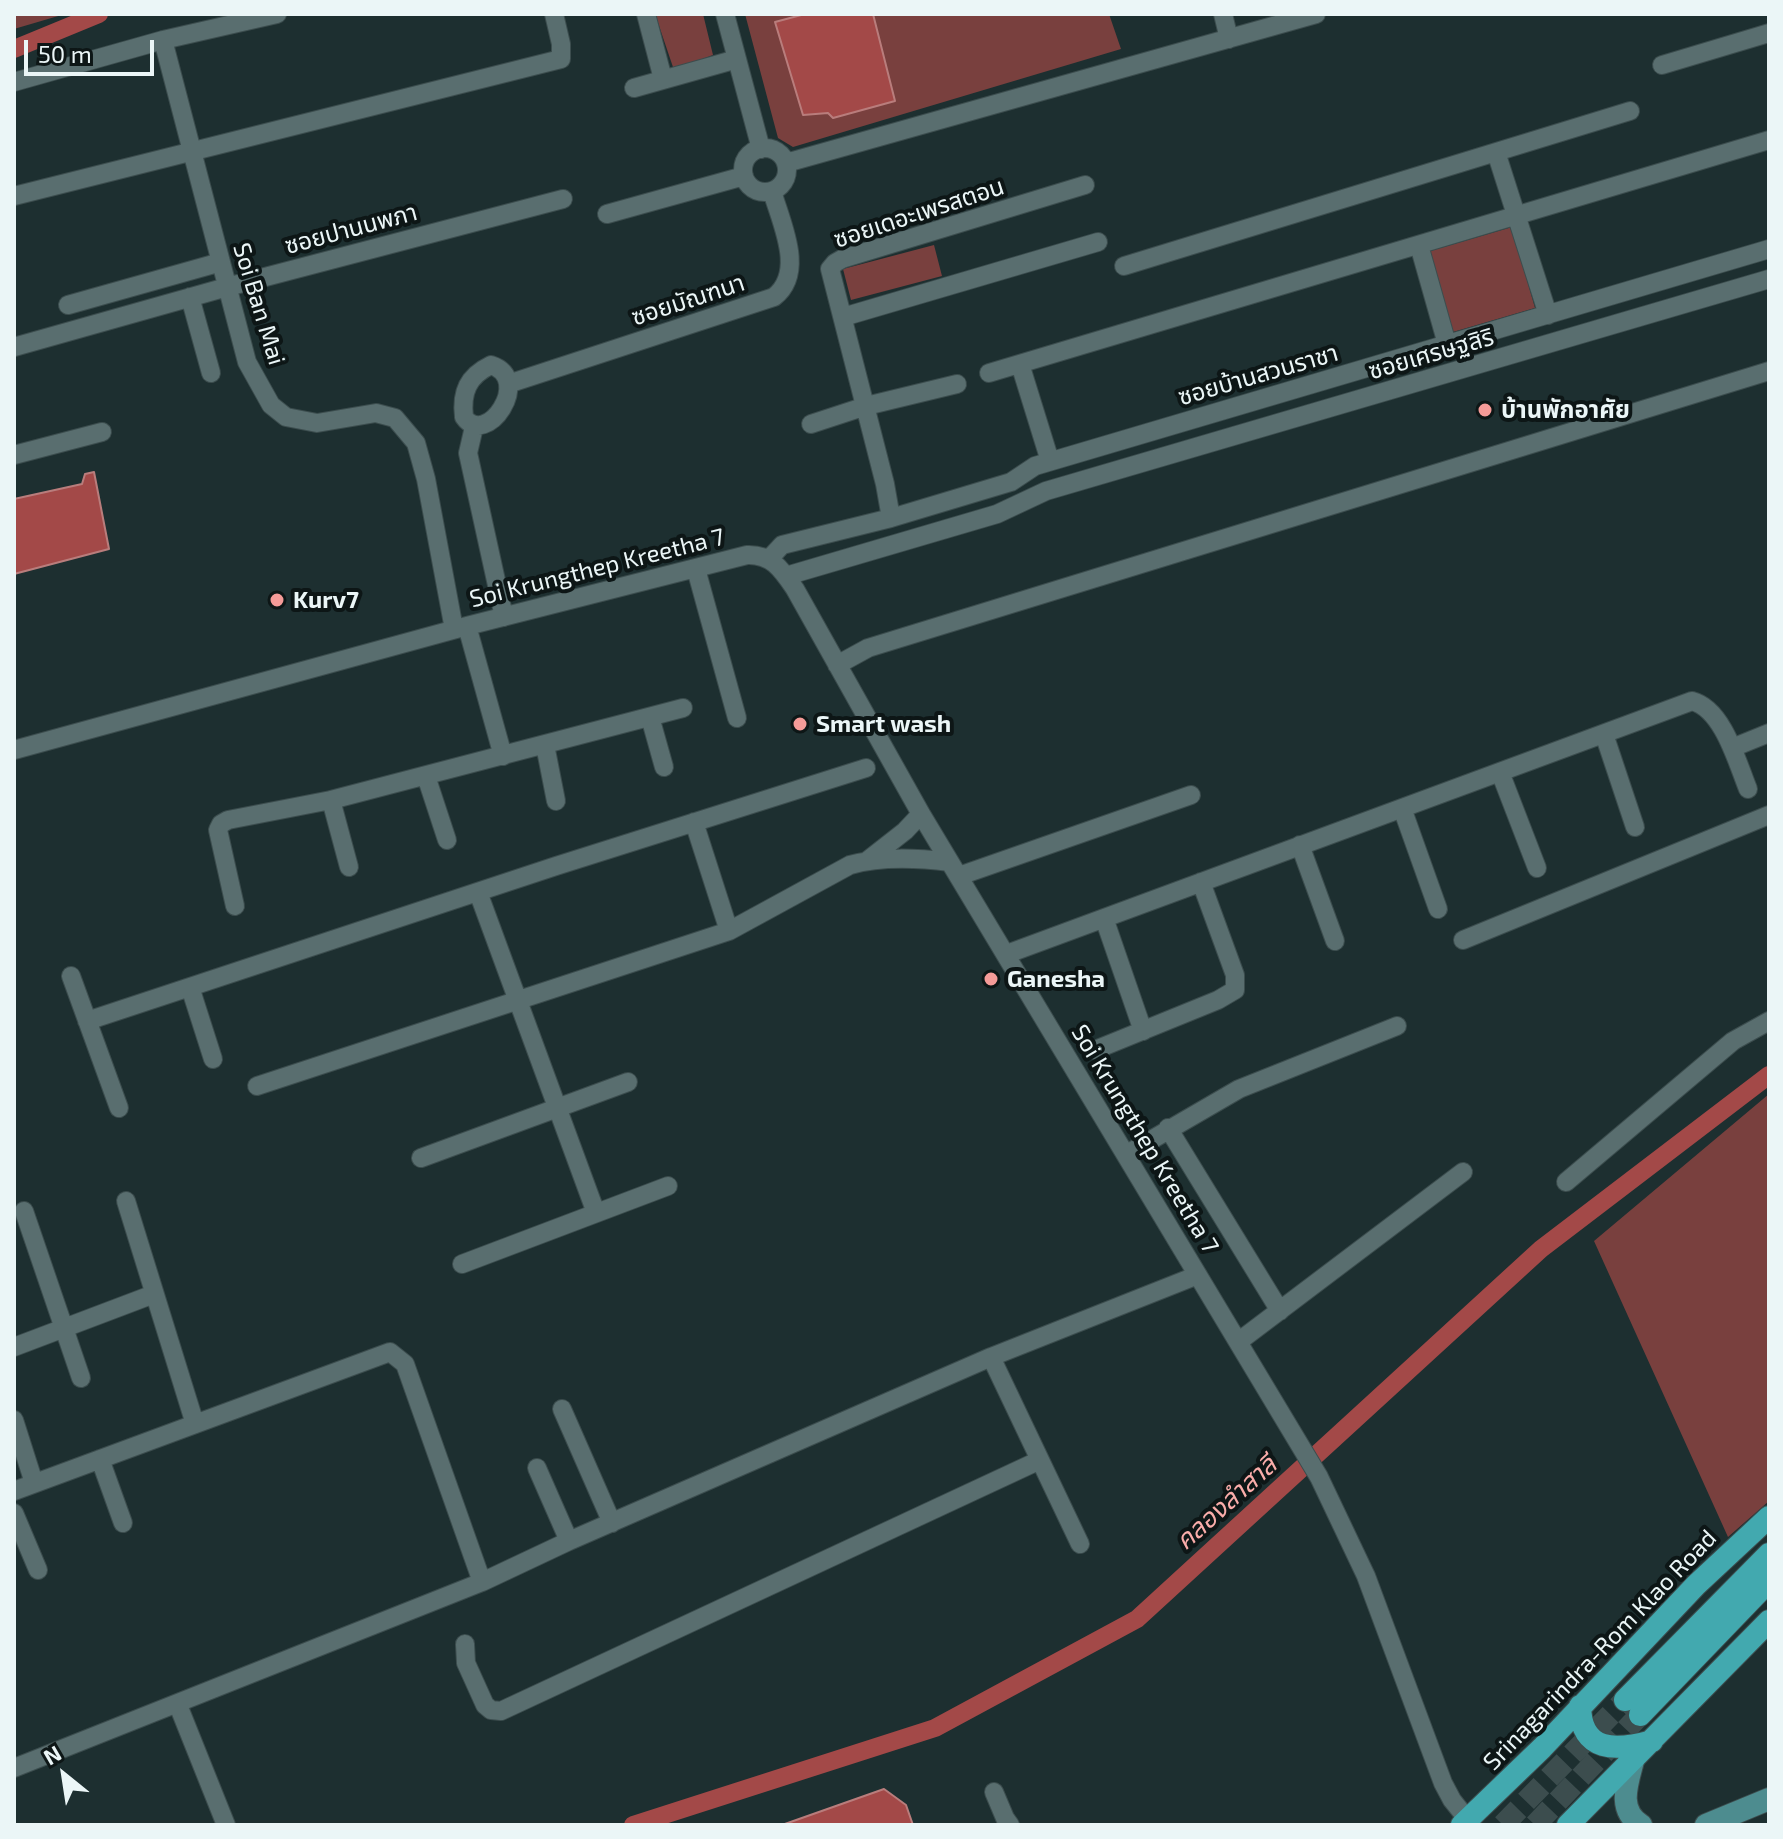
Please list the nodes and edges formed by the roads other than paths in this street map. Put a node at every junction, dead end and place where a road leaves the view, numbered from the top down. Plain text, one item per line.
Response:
1 (277, 14) edge
2 (554, 14) edge
3 (646, 14) edge
4 (725, 14) edge
5 (1223, 14) edge
6 (1316, 14) edge
7 (1769, 33) edge
8 (1229, 39) junction
9 (163, 40) junction
10 (737, 59) junction
11 (1662, 65) dead end
12 (663, 79) junction
13 (14, 82) edge
14 (634, 88) dead end
15 (1630, 111) dead end
16 (1769, 140) edge
17 (761, 149) junction
18 (191, 151) junction
19 (1496, 152) junction
20 (786, 163) junction
21 (744, 176) junction
22 (1085, 185) dead end
23 (772, 191) junction
24 (14, 196) edge
25 (563, 199) dead end
26 (607, 214) dead end
27 (1517, 215) junction
28 (1098, 242) dead end
29 (1419, 245) junction
30 (1769, 249) edge
31 (221, 262) junction
32 (1124, 266) dead end
33 (1769, 279) edge
34 (227, 287) junction
35 (190, 297) junction
36 (68, 305) dead end
37 (1548, 315) junction
38 (843, 317) junction
39 (1447, 344) junction
40 (14, 347) edge
41 (1020, 364) junction
42 (1769, 371) edge
43 (211, 373) dead end
44 (989, 373) dead end
45 (508, 384) junction
46 (957, 384) dead end
47 (866, 406) junction
48 (811, 424) dead end
49 (474, 427) junction
50 (102, 432) dead end
51 (14, 455) edge
52 (1050, 461) junction
53 (891, 518) junction
54 (769, 559) junction
55 (696, 569) junction
56 (786, 576) junction
57 (504, 617) junction
58 (460, 628) junction
59 (837, 665) junction
60 (683, 708) dead end
61 (650, 717) junction
62 (737, 718) dead end
63 (1769, 733) edge
64 (1604, 734) junction
65 (545, 745) junction
66 (1732, 748) junction
67 (14, 750) edge
68 (503, 756) junction
69 (664, 767) dead end
70 (866, 768) dead end
71 (1500, 772) junction
72 (426, 776) junction
73 (1748, 789) dead end
74 (1191, 795) dead end
75 (331, 800) junction
76 (556, 801) dead end
77 (1402, 808) junction
78 (921, 814) junction
79 (1769, 815) edge
80 (694, 822) junction
81 (1635, 827) dead end
82 (447, 840) dead end
83 (1300, 845) junction
84 (868, 860) junction
85 (349, 867) dead end
86 (1537, 868) dead end
87 (954, 869) junction
88 (1201, 882) junction
89 (478, 892) junction
90 (235, 906) dead end
91 (1438, 909) dead end
92 (1104, 918) junction
93 (729, 931) junction
94 (1463, 940) dead end
95 (1335, 941) dead end
96 (1007, 954) junction
97 (71, 976) dead end
98 (190, 987) junction
99 (519, 1002) junction
100 (87, 1021) junction
101 (1769, 1021) edge
102 (1397, 1026) dead end
103 (1143, 1031) junction
104 (1095, 1050) dead end
105 (213, 1059) dead end
106 (628, 1082) dead end
107 (257, 1086) dead end
108 (119, 1108) dead end
109 (558, 1108) junction
110 (1168, 1128) junction
111 (1127, 1154) junction
112 (421, 1158) dead end
113 (1463, 1172) dead end
114 (1566, 1182) dead end
115 (668, 1186) dead end
116 (126, 1201) dead end
117 (24, 1211) dead end
118 (596, 1213) junction
119 (462, 1264) dead end
120 (1198, 1275) junction
121 (154, 1294) junction
122 (1280, 1311) junction
123 (64, 1328) junction
124 (1238, 1342) junction
125 (14, 1347) edge
126 (991, 1357) junction
127 (81, 1378) dead end
128 (562, 1409) dead end
129 (14, 1420) edge
130 (195, 1424) junction
131 (100, 1459) junction
132 (1040, 1460) junction
133 (537, 1468) dead end
134 (34, 1483) junction
135 (14, 1491) edge
136 (14, 1513) edge
137 (1769, 1517) edge
138 (123, 1523) dead end
139 (612, 1523) junction
140 (569, 1541) junction
141 (1080, 1544) dead end
142 (1769, 1554) edge
143 (38, 1570) dead end
144 (1769, 1581) edge
145 (482, 1582) junction
146 (1769, 1621) edge
147 (465, 1644) dead end
148 (178, 1705) junction
149 (1580, 1706) junction
150 (1653, 1741) junction
151 (1633, 1761) junction
152 (14, 1768) edge
153 (994, 1792) dead end
154 (1769, 1799) edge
155 (1468, 1823) edge
156 (226, 1825) edge
157 (1010, 1825) edge
158 (1568, 1825) edge
159 (1641, 1825) edge
160 (1706, 1825) edge

1 - 9 street
2 - 18 street
3 - 12 street
4 - 10 street
5 - 8 street
6 - 8 street
7 - 11 street
8 - 20 street
9 - 13 street
9 - 18 street, Soi Ban Mai
10 - 12 street
10 - 17 street
12 - 14 street
15 - 19 street
16 - 27 street
17 - 20 street
17 - 21 street
18 - 24 street
18 - 31 street, Soi Ban Mai
19 - 27 street
19 - 32 street
20 - 23 street
21 - 23 street
21 - 26 street
22 - 38 street, ซอยเดอะเพรสตอน
23 - 45 street, ซอยมัณฑนา
25 - 34 street, ซอยปานนพภา
27 - 29 street
27 - 37 street
28 - 38 street
29 - 39 street
29 - 41 street
30 - 37 street, ซอยบ้านสวนราชา
31 - 34 street, Soi Ban Mai
31 - 36 street
33 - 56 street, ซอยเศรษฐสิริ
34 - 35 street, ซอยปานนพภา
34 - 58 street, Soi Ban Mai
35 - 40 street, ซอยปานนพภา
35 - 43 street
37 - 39 street, ซอยบ้านสวนราชา
38 - 47 street, ซอยเดอะเพรสตอน
39 - 52 street, ซอยบ้านสวนราชา
41 - 44 street
41 - 52 street
42 - 59 street
45 - 49 street
45 - 49 street
46 - 47 street
47 - 48 street
47 - 53 street, ซอยเดอะเพรสตอน
49 - 57 street
50 - 51 street
52 - 53 street, ซอยบ้านสวนราชา
53 - 54 street, ซอยบ้านสวนราชา
54 - 55 street, Soi Krungthep Kreetha 7
54 - 56 street, Soi Krungthep Kreetha 7
55 - 57 street, Soi Krungthep Kreetha 7
55 - 62 street
56 - 59 street, Soi Krungthep Kreetha 7
57 - 58 street, Soi Krungthep Kreetha 7
58 - 67 street, Soi Krungthep Kreetha 7
58 - 68 street, Soi Ban Mai
59 - 78 street, Soi Krungthep Kreetha 7
60 - 61 street
61 - 65 street
61 - 69 street
63 - 66 street
64 - 66 street
64 - 71 street
64 - 81 street
65 - 68 street
65 - 76 street
66 - 73 street
68 - 72 street
70 - 80 street
71 - 77 street
71 - 86 street
72 - 75 street
72 - 82 street
74 - 87 street
75 - 85 street
75 - 90 street
77 - 83 street
77 - 91 street
78 - 84 street
78 - 87 street, Soi Krungthep Kreetha 7
79 - 94 street
80 - 89 street
80 - 93 street
83 - 88 street
83 - 95 street
84 - 87 street
84 - 93 street
87 - 96 street, Soi Krungthep Kreetha 7
88 - 92 street
88 - 103 street
89 - 98 street
89 - 99 street
92 - 96 street
92 - 103 street
93 - 99 street
96 - 111 street, Soi Krungthep Kreetha 7
97 - 100 street
98 - 100 street
98 - 105 street
99 - 107 street
99 - 109 street
100 - 108 street
101 - 114 street
102 - 110 street
103 - 104 street
106 - 109 street
109 - 112 street
109 - 118 street
110 - 111 street
110 - 122 street
111 - 120 street, Soi Krungthep Kreetha 7
113 - 122 street
115 - 118 street
116 - 121 street
117 - 123 street
118 - 119 street
120 - 124 street, Soi Krungthep Kreetha 7
120 - 126 street
121 - 123 street
121 - 130 street
122 - 124 street
123 - 125 street
123 - 127 street
124 - 155 street, Soi Krungthep Kreetha 7
126 - 132 street
126 - 139 street
128 - 139 street
129 - 134 street
130 - 131 street
130 - 145 street
131 - 134 street
131 - 138 street
132 - 141 street
132 - 147 street
133 - 140 street
134 - 135 street
136 - 143 street
137 - 149 main road, Srinagarindra-Rom Klao Road
139 - 140 street
140 - 145 street
142 - 144 main road
145 - 148 street
146 - 150 main road
148 - 152 street
148 - 156 street
149 - 150 main road
149 - 155 main road, Srinagarindra-Rom Klao Road
150 - 151 main road
151 - 158 main road
151 - 159 main road
153 - 157 street
154 - 160 main road

